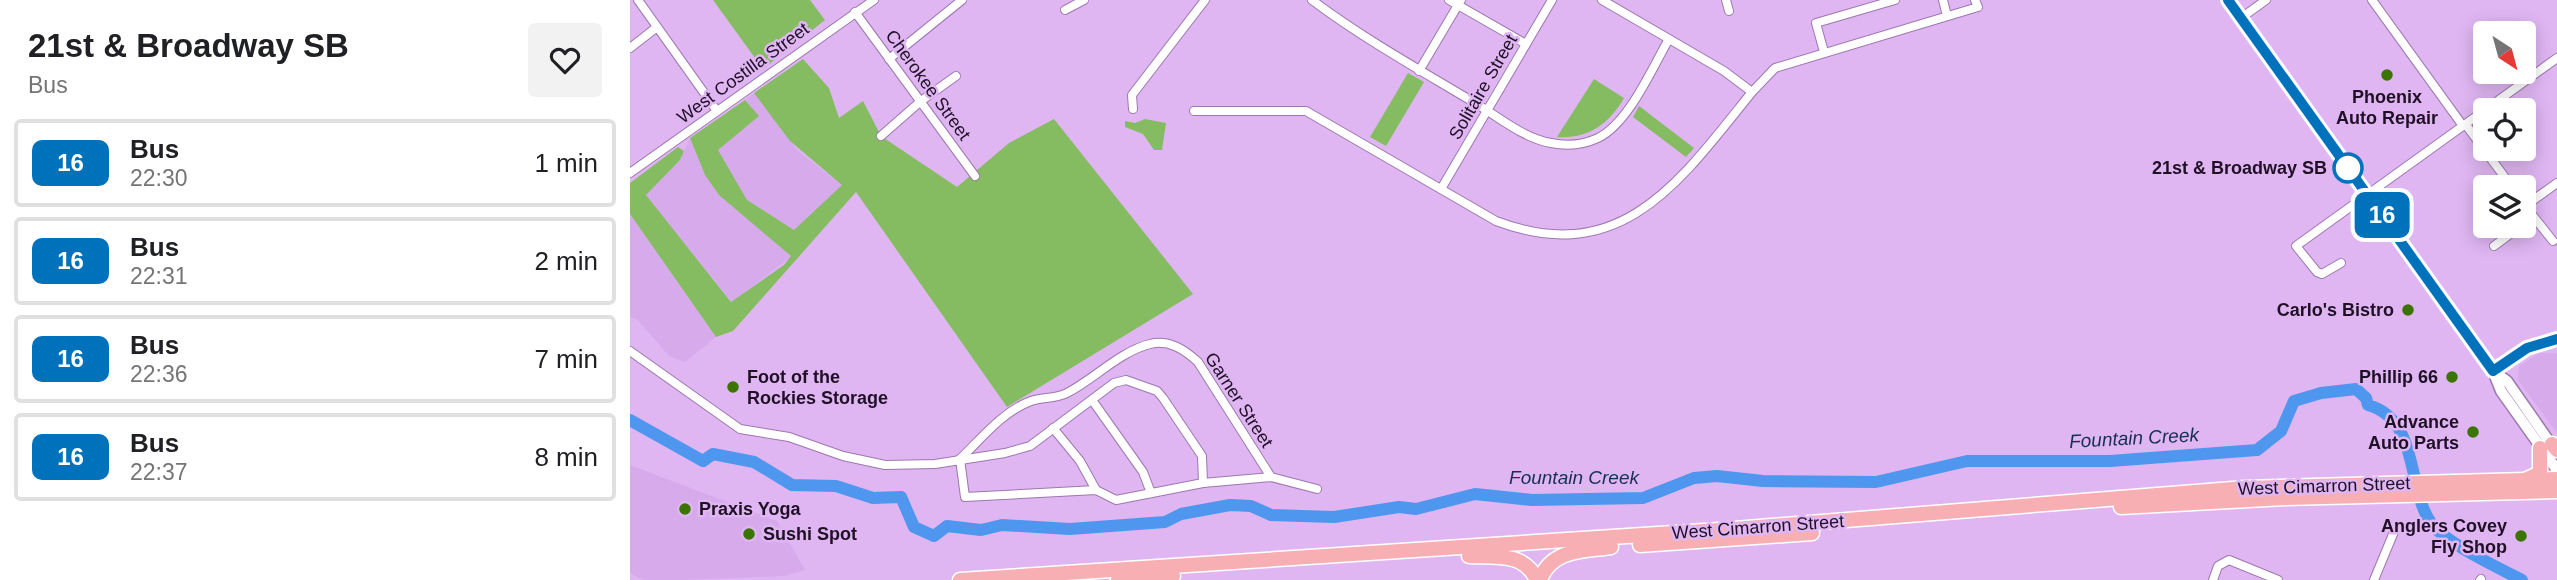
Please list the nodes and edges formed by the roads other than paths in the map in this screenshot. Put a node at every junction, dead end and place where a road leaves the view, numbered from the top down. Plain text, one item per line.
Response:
1 (638, 0) edge
2 (874, 0) edge
3 (962, 0) edge
4 (1084, 0) edge
5 (1205, 0) edge
6 (1312, 0) edge
7 (1449, 0) edge
8 (1552, 0) edge
9 (1602, 0) edge
10 (1726, 0) edge
11 (1895, 0) edge
12 (1942, 0) edge
13 (1975, 0) edge
14 (2228, 0) edge
15 (2266, 0) edge
16 (2372, 0) edge
17 (1460, 3) edge
18 (1065, 10) dead end
19 (1729, 11) dead end
20 (855, 12) junction
21 (1947, 16) junction
22 (2241, 18) junction
23 (657, 27) junction
24 (1669, 39) junction
25 (1526, 44) junction
26 (630, 48) edge
27 (1824, 52) junction
28 (889, 59) junction
29 (2554, 64) edge
30 (1419, 71) junction
31 (956, 76) dead end
32 (1752, 92) junction
33 (2503, 98) edge
34 (921, 101) junction
35 (1133, 109) dead end
36 (1487, 110) junction
37 (717, 111) junction
38 (1194, 111) dead end
39 (2473, 119) edge
40 (2464, 125) junction
41 (881, 136) dead end
42 (630, 173) edge
43 (2503, 175) edge
44 (975, 176) dead end
45 (2557, 183) edge
46 (1441, 189) junction
47 (2368, 196) junction
48 (2536, 197) edge
49 (2536, 219) edge
50 (2505, 238) edge
51 (2553, 241) dead end
52 (2494, 246) dead end
53 (2341, 263) dead end
54 (2557, 339) edge
55 (630, 351) edge
56 (2493, 371) junction
57 (1092, 400) junction
58 (1053, 428) junction
59 (2551, 448) edge
60 (960, 459) junction
61 (2557, 470) edge
62 (1270, 477) junction
63 (2557, 479) edge
64 (2519, 481) junction
65 (1203, 483) junction
66 (2440, 488) junction
67 (1096, 489) junction
68 (1317, 489) dead end
69 (2399, 489) junction
70 (2557, 491) edge
71 (1152, 493) junction
72 (2502, 494) junction
73 (2557, 501) edge
74 (2396, 527) dead end
75 (1611, 547) junction
76 (1469, 556) junction
77 (960, 580) edge
78 (1118, 580) edge
79 (1539, 580) edge
80 (2213, 580) edge
81 (2278, 580) edge
82 (2374, 580) edge

1 - 23 street
2 - 20 street, West Costilla Street
3 - 28 street
4 - 18 street
5 - 35 street
6 - 30 street
7 - 17 street
8 - 25 street, Solitaire Street
9 - 24 street
10 - 19 street
11 - 27 street
12 - 21 street
13 - 21 street
14 - 22 main road
15 - 22 street
16 - 40 street
17 - 25 street
17 - 30 street
20 - 28 street, Cherokee Street
20 - 37 street, West Costilla Street
21 - 27 street
22 - 47 main road
23 - 26 street
23 - 37 street
24 - 32 street
24 - 36 street
25 - 36 street, Solitaire Street
27 - 32 street
28 - 34 street, Cherokee Street
29 - 33 street
30 - 36 street
31 - 34 street
32 - 46 street
34 - 41 street
34 - 44 street, Cherokee Street
36 - 46 street, Solitaire Street
37 - 42 street, West Costilla Street
38 - 46 street
39 - 40 street
40 - 43 street
40 - 47 street
45 - 48 street
47 - 53 street
47 - 56 main road
49 - 51 street
50 - 52 street
54 - 56 street
55 - 60 street
56 - 59 main road
57 - 58 street
57 - 65 street
57 - 71 street
58 - 60 street
58 - 67 street
59 - 61 main road
59 - 64 highway
60 - 62 street, Garner Street
60 - 67 street
62 - 65 street
62 - 68 street
63 - 64 highway, West Cimarron Street
64 - 66 highway, West Cimarron Street
65 - 71 street
66 - 69 highway, West Cimarron Street
66 - 72 highway, West Cimarron Street
67 - 71 street
69 - 75 highway, West Cimarron Street
69 - 77 highway, West Cimarron Street
70 - 72 highway, West Cimarron Street
72 - 73 highway
74 - 82 street
75 - 76 highway, West Cimarron Street
75 - 79 highway
76 - 78 highway, West Cimarron Street
76 - 79 highway
80 - 81 street

